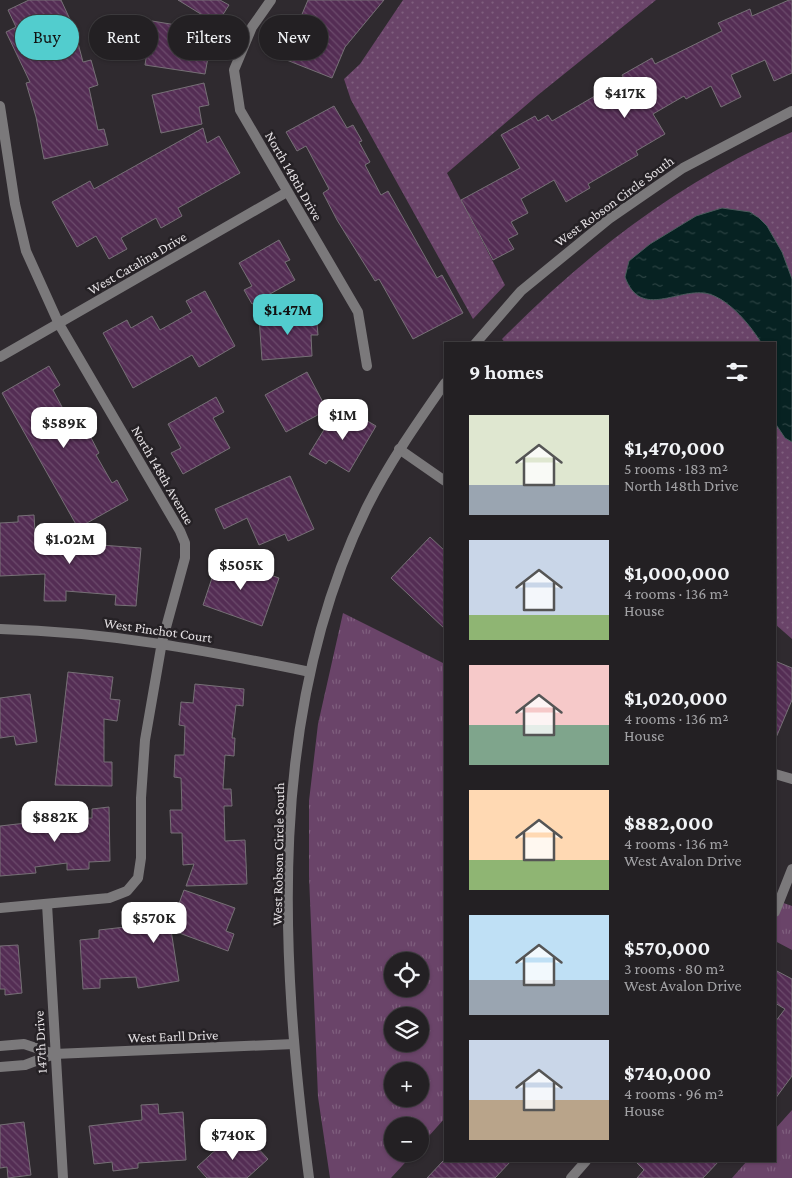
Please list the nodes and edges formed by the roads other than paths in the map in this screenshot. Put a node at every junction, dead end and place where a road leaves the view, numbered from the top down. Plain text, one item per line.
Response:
1 (271, 0) edge
2 (0, 108) edge
3 (792, 112) edge
4 (286, 192) junction
5 (59, 324) junction
6 (477, 342) edge
7 (0, 357) edge
8 (367, 366) dead end
9 (444, 384) edge
10 (399, 449) junction
11 (444, 480) edge
12 (0, 629) edge
13 (162, 642) junction
14 (310, 672) junction
15 (776, 774) edge
16 (792, 779) edge
17 (792, 869) edge
18 (47, 904) junction
19 (0, 908) edge
20 (776, 909) edge
21 (294, 1044) junction
22 (0, 1046) edge
23 (54, 1054) junction
24 (0, 1067) edge
25 (585, 1162) edge
26 (63, 1178) edge
27 (309, 1178) edge
28 (571, 1178) edge

1 - 4 street, North 148th Drive
2 - 5 street, North 148th Avenue
3 - 6 street, West Robson Circle South
4 - 5 street, West Catalina Drive
4 - 8 street, North 148th Drive
5 - 7 street, West Catalina Drive
5 - 13 street, North 148th Avenue
9 - 10 street, West Robson Circle South
10 - 11 street
10 - 14 street, West Robson Circle South
12 - 13 street, West Pinchot Court
13 - 14 street, West Pinchot Court
13 - 18 street, North 148th Avenue
14 - 21 street, West Robson Circle South
15 - 16 street
17 - 20 street
18 - 19 street
18 - 23 street, 147th Drive
21 - 23 street, West Earll Drive
21 - 27 street, West Robson Circle South
22 - 23 street, West Earll Drive
23 - 24 street, West Earll Drive
23 - 26 street, 147th Drive
25 - 28 street

